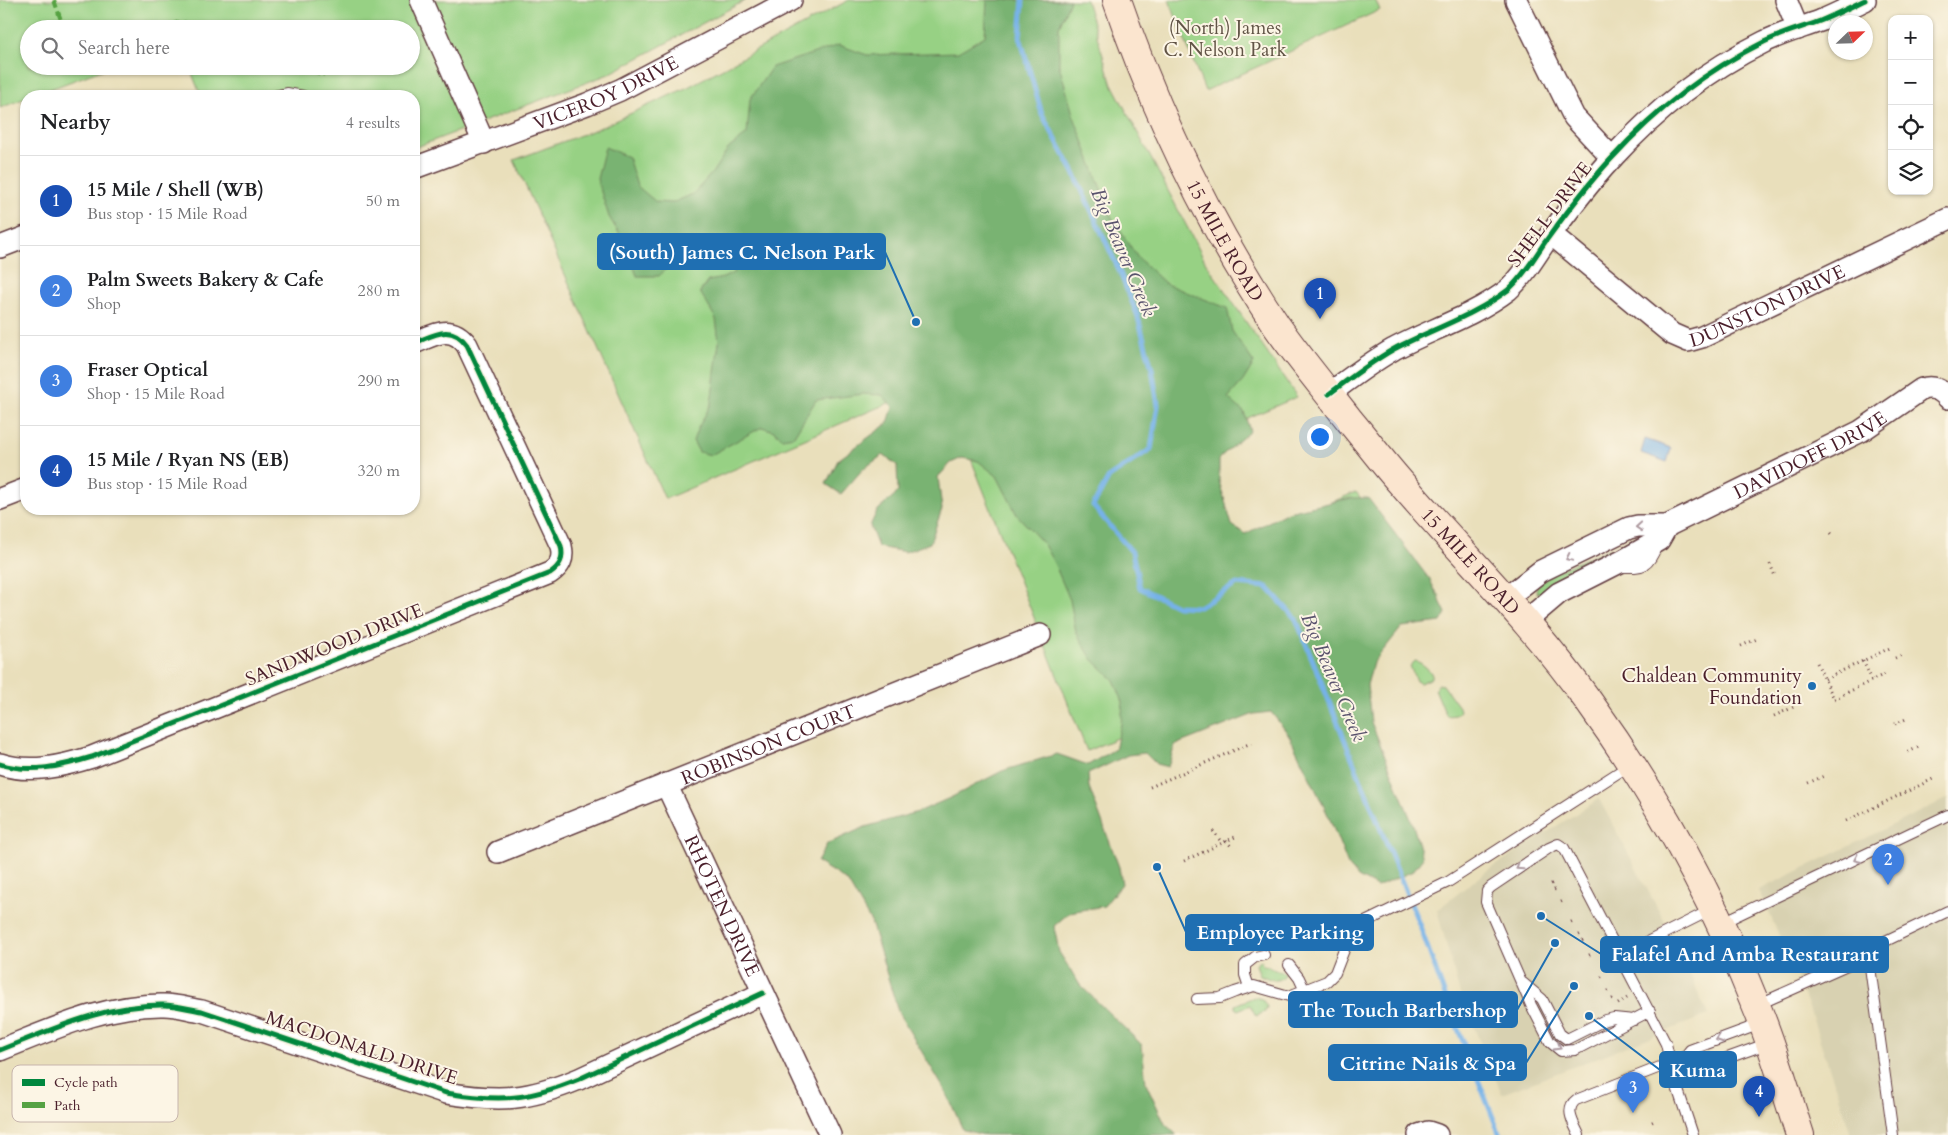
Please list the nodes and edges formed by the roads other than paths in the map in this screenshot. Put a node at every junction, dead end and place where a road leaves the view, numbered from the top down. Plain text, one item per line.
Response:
1 (421, 0) edge
2 (791, 0) edge
3 (1117, 0) edge
4 (1516, 0) edge
5 (1786, 0) edge
6 (1865, 0) edge
7 (1798, 29) junction
8 (484, 142) junction
9 (1612, 158) junction
10 (420, 166) edge
11 (1948, 219) edge
12 (1551, 234) junction
13 (20, 239) edge
14 (0, 247) edge
15 (420, 341) edge
16 (1329, 394) junction
17 (1948, 398) edge
18 (20, 491) edge
19 (0, 498) edge
20 (1663, 533) junction
21 (1617, 552) junction
22 (1506, 598) junction
23 (1526, 621) junction
24 (1040, 635) dead end
25 (0, 764) edge
26 (1630, 764) junction
27 (666, 784) junction
28 (1948, 815) edge
29 (498, 852) dead end
30 (1948, 911) edge
31 (1716, 917) junction
32 (1264, 955) dead end
33 (1621, 955) junction
34 (1865, 957) junction
35 (1289, 965) dead end
36 (1249, 987) junction
37 (1305, 991) junction
38 (763, 993) junction
39 (1197, 999) dead end
40 (1650, 1011) junction
41 (1763, 1024) junction
42 (0, 1050) edge
43 (1675, 1064) junction
44 (830, 1135) edge
45 (1419, 1135) edge
46 (1437, 1135) edge
47 (1579, 1135) edge
48 (1693, 1135) edge
49 (1800, 1135) edge
50 (1893, 1135) edge

1 - 8 street
2 - 8 street, VICEROY DRIVE
3 - 16 main road, 15 MILE ROAD
4 - 9 street
5 - 7 street
6 - 7 street, SHELL DRIVE
7 - 9 street, SHELL DRIVE
8 - 10 street, VICEROY DRIVE
9 - 12 street, SHELL DRIVE
11 - 12 street, DUNSTON DRIVE
12 - 16 street, SHELL DRIVE
13 - 14 street
15 - 25 street, SANDWOOD DRIVE
16 - 22 main road, 15 MILE ROAD
17 - 20 street, DAVIDOFF DRIVE
18 - 19 street
20 - 21 street, DAVIDOFF DRIVE
20 - 21 lane
21 -> 22 street, DAVIDOFF DRIVE
21 - 23 street, DAVIDOFF DRIVE
22 - 23 main road, 15 MILE ROAD
23 - 26 main road, 15 MILE ROAD
24 - 27 street, ROBINSON COURT
26 - 31 main road, 15 MILE ROAD
26 - 37 lane
27 - 29 street, ROBINSON COURT
27 - 38 street, RHOTEN DRIVE
28 -> 31 lane
30 - 34 lane
31 - 33 lane
31 - 41 main road, 15 MILE ROAD
32 - 36 lane
33 - 40 lane
33 -> 40 lane
34 - 41 lane
34 - 50 lane
35 - 37 lane
36 - 37 lane
36 - 39 lane
38 - 42 street, MACDONALD DRIVE
38 - 44 street, RHOTEN DRIVE
40 - 43 lane
41 -> 43 lane
41 - 43 lane
41 - 49 main road, 15 MILE ROAD
43 - 47 lane
43 - 48 lane
45 - 46 street

